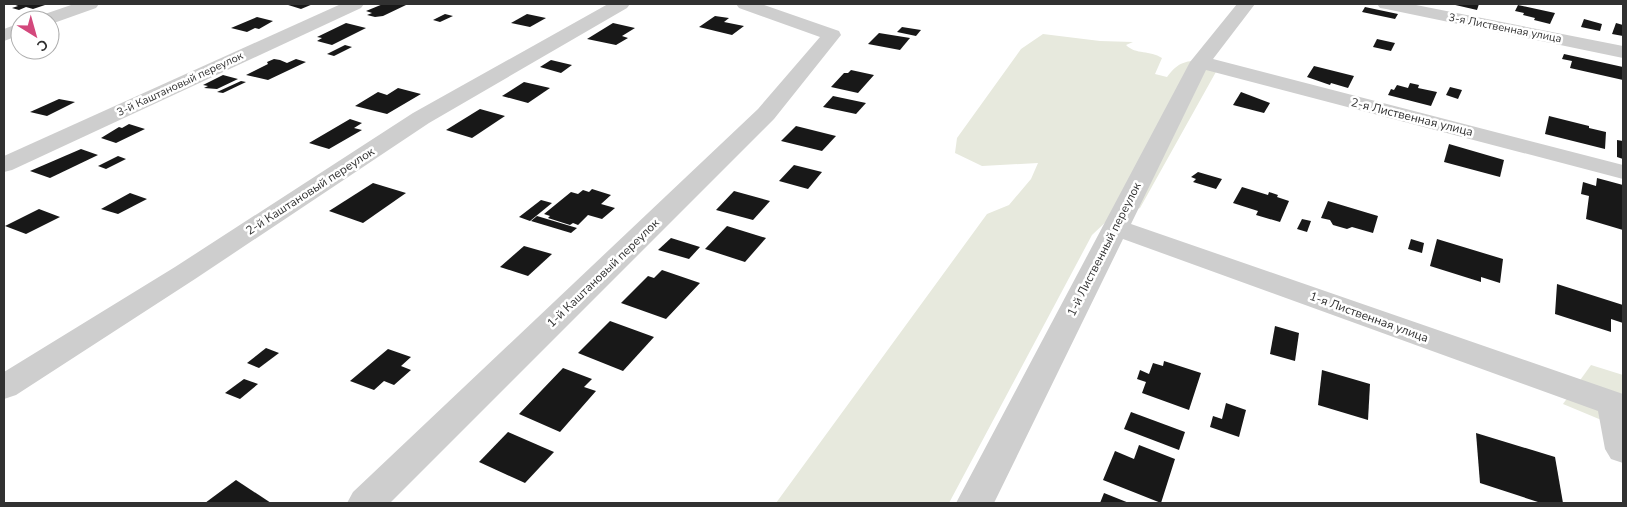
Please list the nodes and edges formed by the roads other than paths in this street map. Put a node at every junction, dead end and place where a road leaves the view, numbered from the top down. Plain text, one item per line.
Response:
1 (90, 4) edge
2 (355, 4) edge
3 (621, 4) edge
4 (746, 4) edge
5 (1246, 4) edge
6 (1386, 4) edge
7 (60, 15) edge
8 (1623, 52) edge
9 (1200, 62) junction
10 (4, 165) edge
11 (1623, 172) edge
12 (1114, 227) junction
13 (4, 387) edge
14 (1618, 405) edge
15 (1623, 449) edge
16 (366, 503) edge
17 (975, 503) edge

1 - 7 street
2 - 10 street, 3-й Каштановый переулок
3 - 13 street, 2-й Каштановый переулок
4 - 16 street, 1-й Каштановый переулок
5 - 9 street, 1-й Лиственный переулок
6 - 8 street, 3-я Лиственная улица
9 - 11 street, 2-я Лиственная улица
9 - 12 street, 1-й Лиственный переулок
12 - 14 street, 1-я Лиственная улица
12 - 17 street, 1-й Лиственный переулок
14 - 15 street

